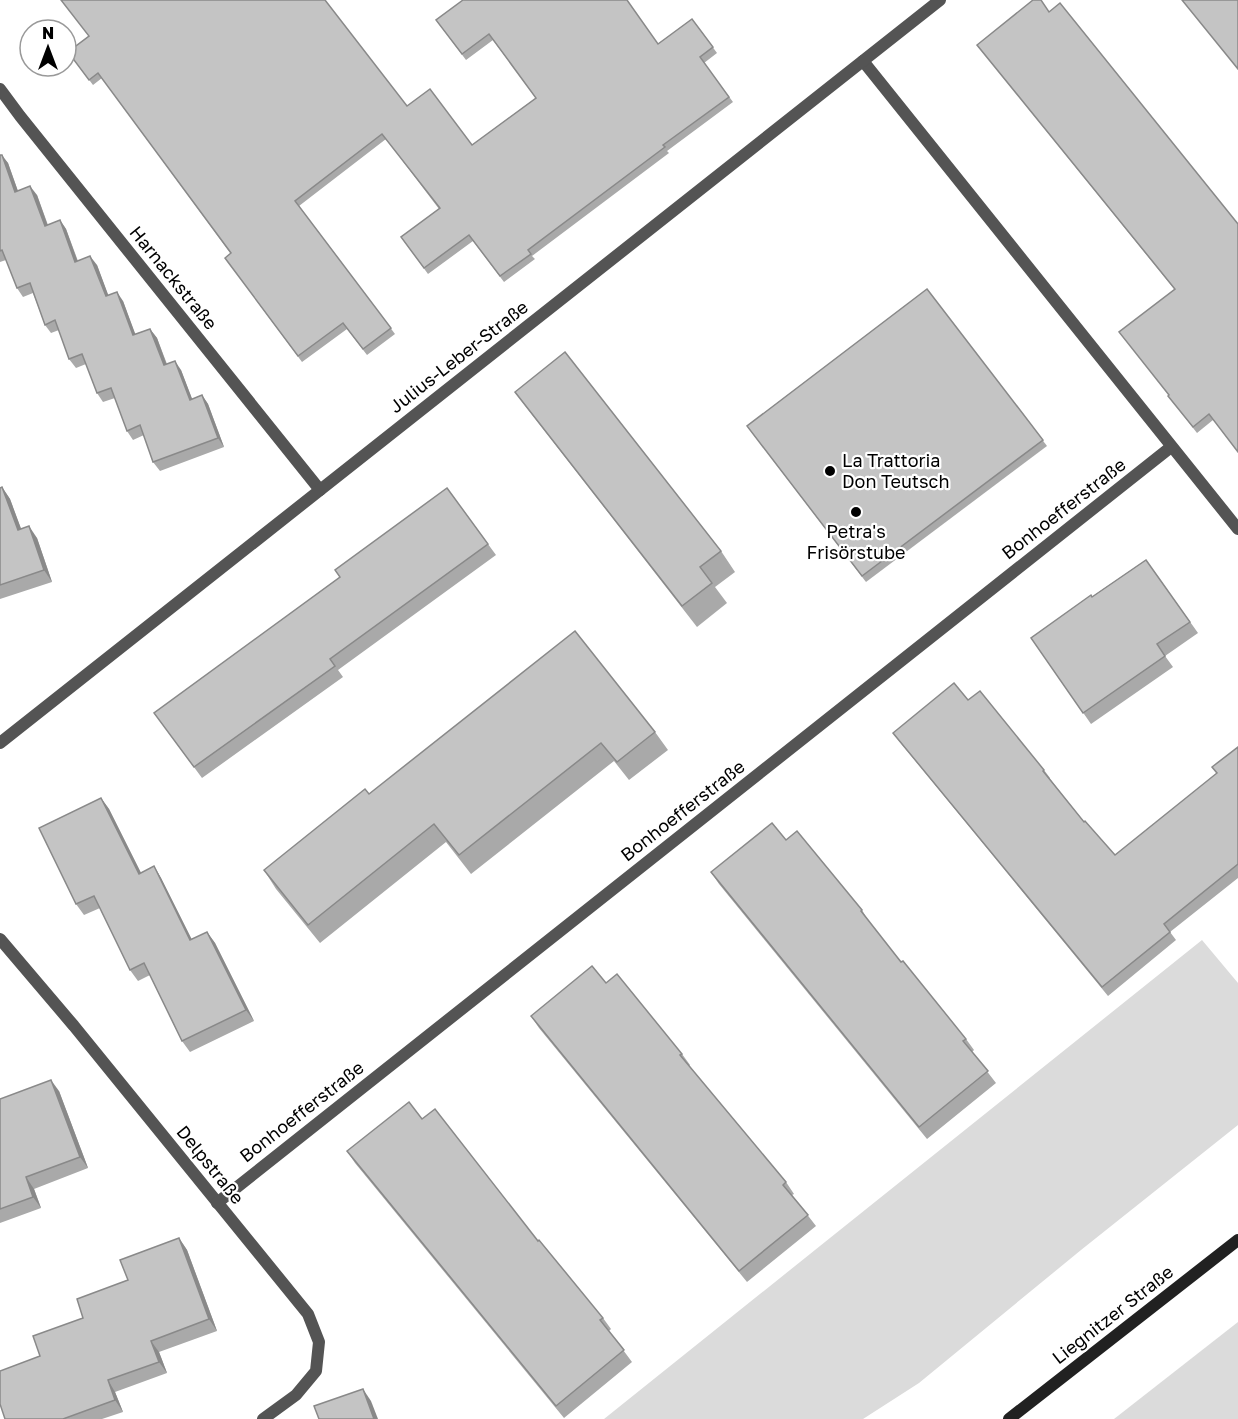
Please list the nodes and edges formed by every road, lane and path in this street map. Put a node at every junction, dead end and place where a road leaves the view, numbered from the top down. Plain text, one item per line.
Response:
1 (940, 0) edge
2 (863, 61) junction
3 (0, 88) edge
4 (1171, 447) junction
5 (320, 490) junction
6 (1238, 529) edge
7 (0, 743) edge
8 (0, 939) edge
9 (217, 1203) junction
10 (1238, 1240) edge
11 (263, 1419) edge
12 (1009, 1419) edge

1 - 2 street, Julius-Leber-Straße
2 - 4 street
2 - 5 street, Julius-Leber-Straße
3 - 5 street, Harnackstraße
4 - 6 street
4 - 9 street, Bonhoefferstraße
5 - 7 street, Julius-Leber-Straße
8 - 9 street, Delpstraße
9 - 11 street, Delpstraße
10 - 12 main road, Liegnitzer Straße

